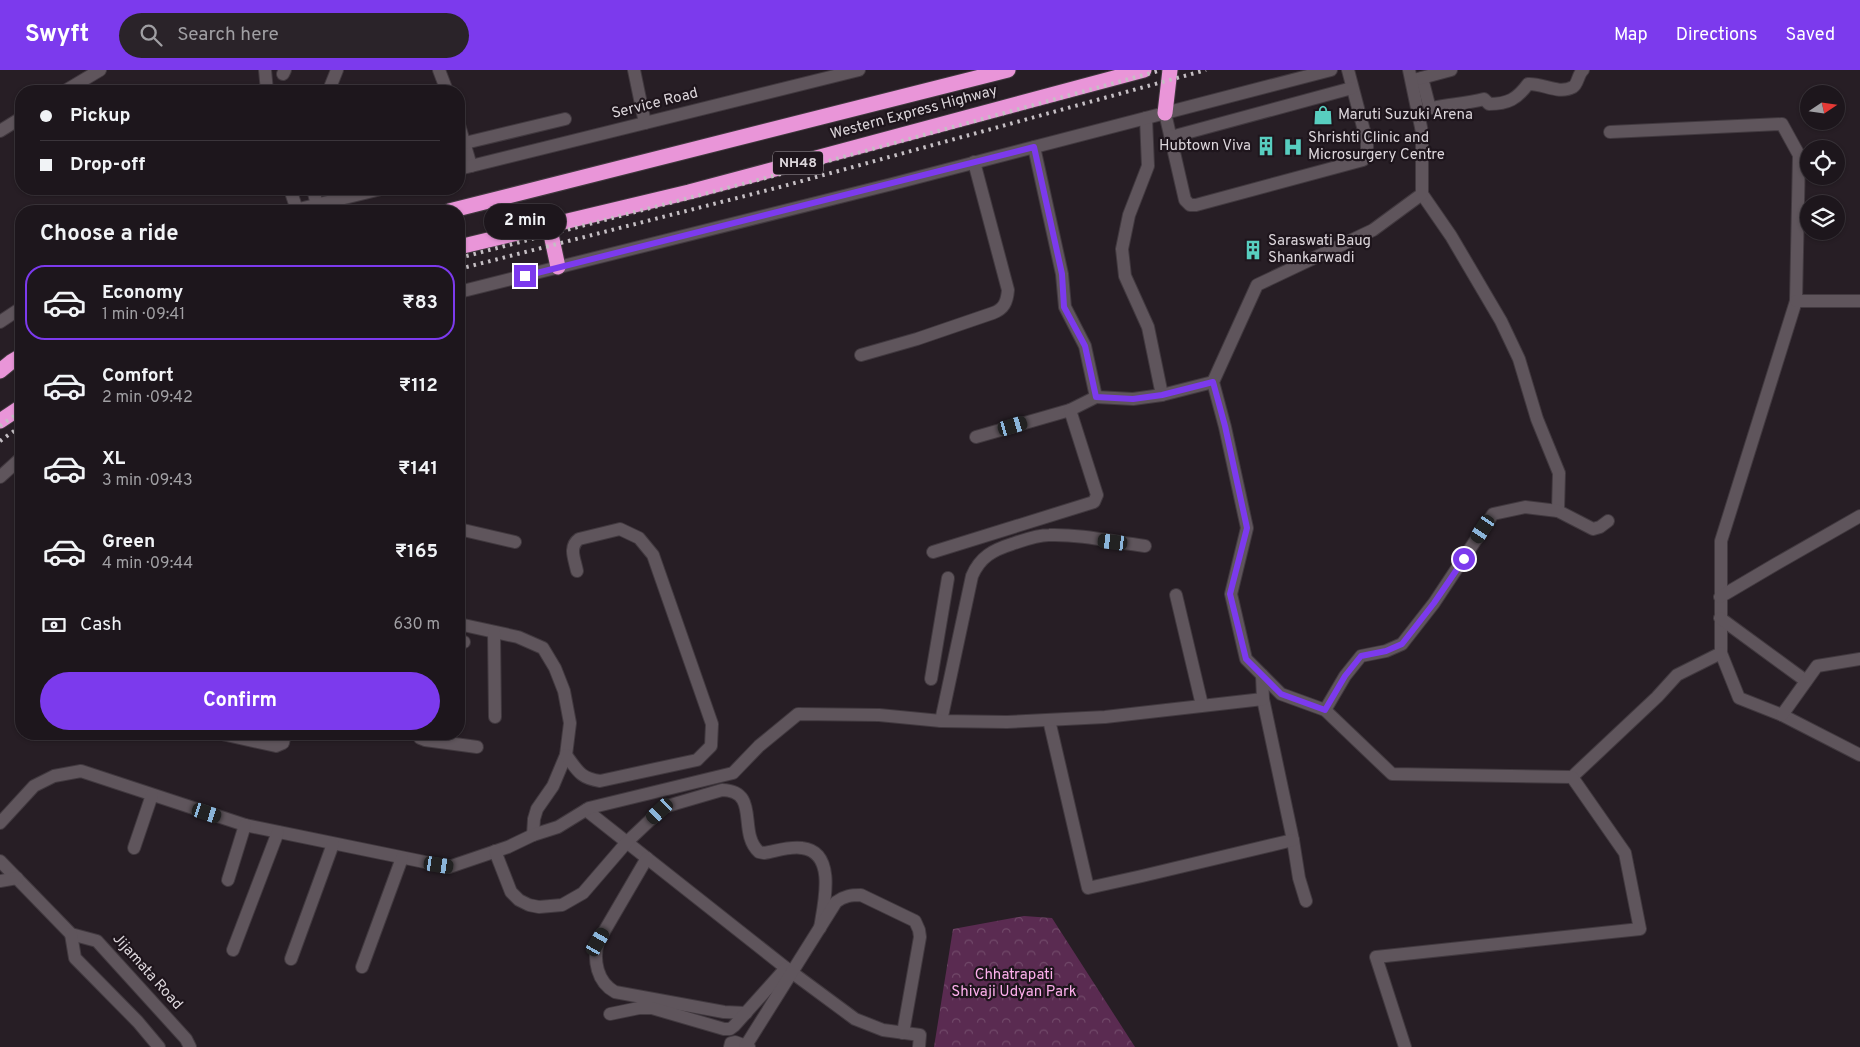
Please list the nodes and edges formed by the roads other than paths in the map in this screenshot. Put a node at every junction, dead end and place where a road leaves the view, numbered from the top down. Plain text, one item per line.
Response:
1 (100, 70) edge
2 (265, 70) edge
3 (337, 70) edge
4 (439, 70) edge
5 (634, 70) edge
6 (859, 70) edge
7 (1008, 70) edge
8 (1144, 70) edge
9 (1170, 70) edge
10 (1331, 70) edge
11 (1348, 70) edge
12 (1451, 70) edge
13 (1583, 70) edge
14 (1414, 76) edge
15 (75, 85) edge
16 (266, 85) edge
17 (331, 85) edge
18 (445, 85) edge
19 (1352, 88) junction
20 (1165, 113) junction
21 (1146, 118) junction
22 (565, 119) dead end
23 (15, 122) edge
24 (645, 123) junction
25 (0, 131) edge
26 (1610, 132) dead end
27 (1170, 137) junction
28 (465, 143) joint
29 (1034, 147) junction
30 (974, 162) junction
31 (465, 168) edge
32 (1422, 194) junction
33 (314, 195) edge
34 (355, 195) edge
35 (317, 205) joint
36 (465, 207) edge
37 (549, 225) junction
38 (465, 245) edge
39 (558, 267) junction
40 (465, 290) edge
41 (1796, 301) junction
42 (1860, 301) edge
43 (15, 312) edge
44 (0, 322) edge
45 (861, 355) dead end
46 (15, 360) edge
47 (0, 371) edge
48 (1213, 382) junction
49 (1162, 395) junction
50 (1096, 397) junction
51 (1070, 410) junction
52 (15, 411) edge
53 (0, 421) edge
54 (976, 437) dead end
55 (15, 463) edge
56 (0, 477) edge
57 (1558, 511) junction
58 (1860, 516) edge
59 (1608, 521) dead end
60 (465, 530) edge
61 (515, 542) dead end
62 (1145, 546) dead end
63 (933, 552) dead end
64 (577, 571) dead end
65 (948, 578) dead end
66 (1176, 595) dead end
67 (1720, 597) junction
68 (1720, 618) junction
69 (465, 625) edge
70 (940, 626) junction
71 (960, 630) junction
72 (494, 632) junction
73 (1721, 653) junction
74 (1860, 659) edge
75 (1262, 675) junction
76 (931, 679) dead end
77 (1806, 681) junction
78 (1263, 699) junction
79 (1202, 705) junction
80 (1325, 710) junction
81 (1782, 714) junction
82 (495, 717) dead end
83 (1049, 720) junction
84 (941, 721) junction
85 (249, 740) edge
86 (284, 740) edge
87 (425, 740) edge
88 (477, 747) dead end
89 (566, 755) junction
90 (1860, 756) edge
91 (1572, 777) junction
92 (152, 795) junction
93 (586, 810) junction
94 (0, 823) edge
95 (245, 825) junction
96 (278, 832) junction
97 (533, 835) junction
98 (1293, 840) junction
99 (627, 842) junction
100 (333, 844) junction
101 (134, 848) dead end
102 (495, 851) junction
103 (402, 858) junction
104 (647, 858) junction
105 (0, 861) edge
106 (17, 878) junction
107 (228, 880) dead end
108 (0, 881) edge
109 (1306, 902) dead end
110 (820, 928) junction
111 (71, 934) junction
112 (233, 950) dead end
113 (291, 960) dead end
114 (362, 967) dead end
115 (789, 970) junction
116 (746, 1013) junction
117 (610, 1014) dead end
118 (903, 1032) junction
119 (747, 1046) edge
120 (159, 1047) edge
121 (190, 1047) edge
122 (730, 1047) edge
123 (919, 1047) edge
124 (1405, 1047) edge

1 - 15 street
2 - 16 street
3 - 17 street
4 - 18 street
5 - 24 street
6 - 24 street, Service Road
7 - 36 highway, Western Express Highway / NH48
8 - 37 highway, Western Express Highway / NH48
9 - 20 highway
10 - 20 street
11 - 19 street
12 - 14 street
13 - 14 street
14 - 32 street
19 - 27 street
19 - 27 street
20 - 21 street
20 - 27 street
21 - 29 street
21 - 49 street
22 - 28 street
23 - 25 street
24 - 31 street, Service Road
26 - 41 street
28 - 31 street
29 - 30 street
29 - 50 street
30 - 39 street
30 - 45 street
32 - 48 street
32 - 57 street
33 - 35 street
34 - 35 street
37 - 38 highway, Western Express Highway / NH48
37 - 39 highway
39 - 40 street
41 - 42 street
41 - 67 street
43 - 44 street
46 - 47 highway
48 - 49 street
48 - 75 street
49 - 50 street
50 - 51 street
51 - 54 street
51 - 63 street
52 - 53 highway
55 - 56 street
57 - 59 street
57 - 80 street
58 - 67 street
60 - 61 street
62 - 71 street
64 - 89 street
65 - 70 street
66 - 79 street
67 - 68 street
68 - 73 street
68 - 77 street
69 - 72 street
70 - 71 street
70 - 76 street
71 - 84 street
72 - 82 street
72 - 89 street
73 - 81 street
73 - 91 street
74 - 77 street
75 - 78 street
75 - 80 street
77 - 81 street
78 - 79 street
78 - 98 street
79 - 83 street
80 - 91 street
81 - 90 street
83 - 84 street
83 - 98 street
84 - 93 street
85 - 86 street
87 - 88 street
89 - 97 street
91 - 124 street
92 - 94 street
92 - 95 street
92 - 101 street
93 - 97 street
93 - 99 street
95 - 96 street
95 - 107 street
96 - 100 street
96 - 112 street
97 - 102 street
98 - 109 street
99 - 102 street
99 - 104 street
99 - 110 street
100 - 103 street
100 - 113 street
102 - 103 street
103 - 114 street
104 - 115 street
104 - 116 street
105 - 106 street
106 - 108 street
106 - 111 street
110 - 115 street
110 - 118 street
111 - 120 street
111 - 121 street, Jijamata Road
115 - 116 street
115 - 118 street
115 - 119 street
116 - 117 street
118 - 123 street
119 - 122 street

